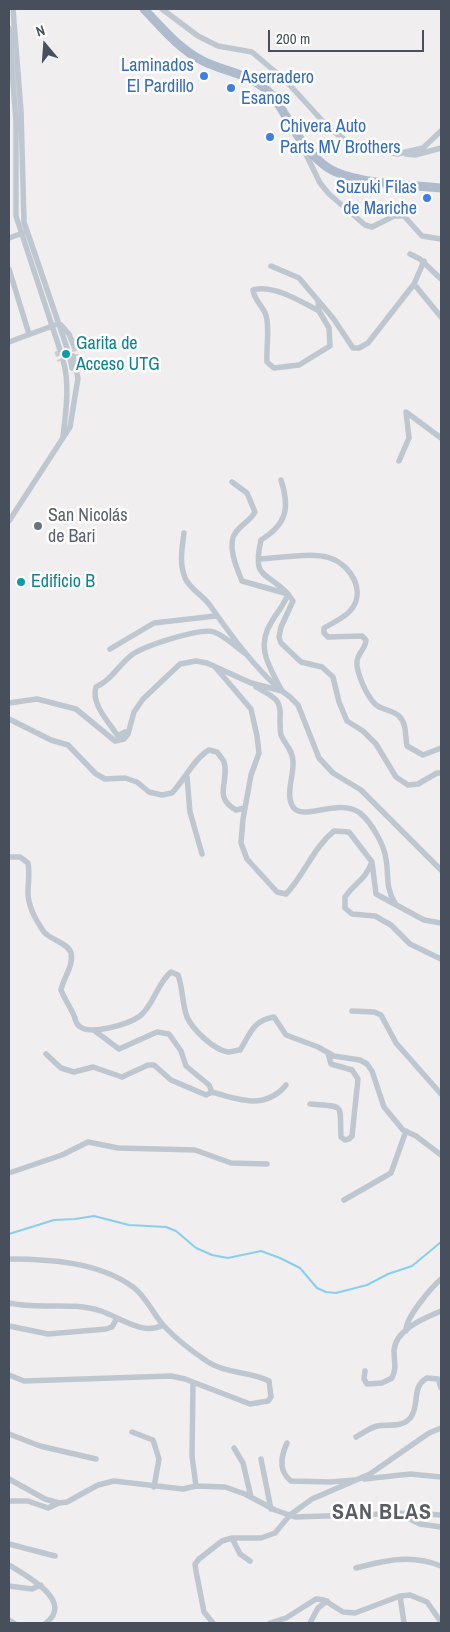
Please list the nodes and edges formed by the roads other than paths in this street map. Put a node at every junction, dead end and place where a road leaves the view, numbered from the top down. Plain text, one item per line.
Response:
1 (13, 9) edge
2 (144, 9) edge
3 (162, 9) edge
4 (9, 28) edge
5 (9, 39) edge
6 (17, 39) junction
7 (441, 131) edge
8 (298, 137) junction
9 (441, 148) edge
10 (397, 154) junction
11 (441, 188) edge
12 (24, 233) junction
13 (9, 238) edge
14 (441, 239) edge
15 (410, 254) dead end
16 (424, 261) junction
17 (271, 266) dead end
18 (9, 270) edge
19 (441, 279) edge
20 (414, 284) junction
21 (318, 302) junction
22 (319, 311) junction
23 (441, 317) edge
24 (57, 328) junction
25 (29, 334) junction
26 (9, 342) edge
27 (62, 438) junction
28 (441, 438) edge
29 (400, 461) dead end
30 (281, 480) dead end
31 (232, 482) dead end
32 (9, 519) edge
33 (184, 532) dead end
34 (260, 559) junction
35 (288, 594) junction
36 (215, 616) junction
37 (110, 649) dead end
38 (246, 654) junction
39 (214, 666) junction
40 (251, 684) junction
41 (282, 691) junction
42 (9, 703) edge
43 (9, 719) edge
44 (125, 732) dead end
45 (441, 748) edge
46 (441, 773) edge
47 (187, 777) junction
48 (245, 808) junction
49 (202, 854) dead end
50 (9, 857) edge
51 (372, 862) junction
52 (441, 870) edge
53 (394, 903) junction
54 (441, 923) edge
55 (441, 959) edge
56 (352, 1011) dead end
57 (94, 1030) junction
58 (328, 1053) junction
59 (46, 1054) dead end
60 (286, 1085) dead end
61 (212, 1092) junction
62 (441, 1094) edge
63 (310, 1104) dead end
64 (406, 1131) junction
65 (441, 1154) edge
66 (267, 1164) dead end
67 (9, 1173) edge
68 (344, 1200) dead end
69 (9, 1259) edge
70 (441, 1279) edge
71 (9, 1303) edge
72 (441, 1311) edge
73 (117, 1318) junction
74 (163, 1325) junction
75 (9, 1326) edge
76 (406, 1331) junction
77 (365, 1371) dead end
78 (9, 1375) edge
79 (193, 1382) junction
80 (441, 1388) edge
81 (441, 1428) edge
82 (132, 1432) dead end
83 (9, 1434) edge
84 (356, 1437) dead end
85 (287, 1443) dead end
86 (234, 1448) dead end
87 (96, 1459) dead end
88 (261, 1459) dead end
89 (441, 1477) edge
90 (9, 1479) edge
91 (360, 1479) junction
92 (196, 1486) junction
93 (154, 1487) junction
94 (251, 1497) junction
95 (9, 1501) edge
96 (58, 1503) junction
97 (272, 1509) junction
98 (398, 1513) junction
99 (290, 1515) junction
100 (441, 1515) edge
101 (441, 1527) edge
102 (232, 1538) junction
103 (9, 1544) edge
104 (55, 1556) dead end
105 (250, 1561) dead end
106 (9, 1565) edge
107 (441, 1566) edge
108 (356, 1568) dead end
109 (41, 1585) junction
110 (9, 1586) edge
111 (400, 1596) junction
112 (327, 1601) junction
113 (9, 1620) edge
114 (441, 1622) edge
115 (14, 1623) edge
116 (46, 1623) edge
117 (213, 1623) edge
118 (270, 1623) edge
119 (310, 1623) edge
120 (404, 1623) edge

1 - 6 street
2 - 8 main road
3 - 10 street
4 - 5 street
5 - 6 street
5 - 12 street
6 - 12 street
7 - 10 street
8 - 11 main road
8 - 14 street
9 - 10 street
12 - 13 street
12 - 24 street
15 - 16 street
16 - 19 street
16 - 20 street
17 - 21 street
18 - 25 street
20 - 21 street
20 - 23 street
21 - 22 street
22 - 22 street
24 - 24 street
24 - 25 street
25 - 26 street
27 - 27 street
27 - 32 street
28 - 29 street
30 - 34 street
31 - 35 street
33 - 36 street
34 - 35 street
34 - 45 street
35 - 41 street
35 - 46 street
36 - 37 street
36 - 38 street
38 - 41 street
38 - 44 street
39 - 40 street
39 - 42 street
39 - 48 street
40 - 41 street
40 - 53 street
41 - 52 street
43 - 47 street
47 - 48 street
47 - 49 street
48 - 51 street
50 - 57 street
51 - 53 street
51 - 55 street
53 - 54 street
56 - 62 street
57 - 58 street
57 - 61 street
58 - 63 street
58 - 64 street
59 - 61 street
60 - 61 street
64 - 65 street
64 - 68 street
66 - 67 street
69 - 74 street
70 - 76 street
71 - 73 street
72 - 76 street
73 - 74 street
73 - 75 street
74 - 79 street
76 - 77 street
78 - 79 street
79 - 92 street
80 - 84 street
81 - 91 street
82 - 93 street
83 - 87 street
85 - 91 street
86 - 94 street
88 - 97 street
89 - 91 street
90 - 96 street
91 - 99 street
92 - 93 street
92 - 94 street
93 - 96 street
94 - 97 street
95 - 96 street
97 - 99 street
98 - 99 street
98 - 100 street
98 - 101 street
99 - 102 street
102 - 105 street
102 - 117 street
103 - 104 street
106 - 109 street
107 - 108 street
109 - 110 street
109 - 116 street
111 - 112 street
111 - 114 street
111 - 120 street
112 - 118 street
112 - 119 street
113 - 115 street

